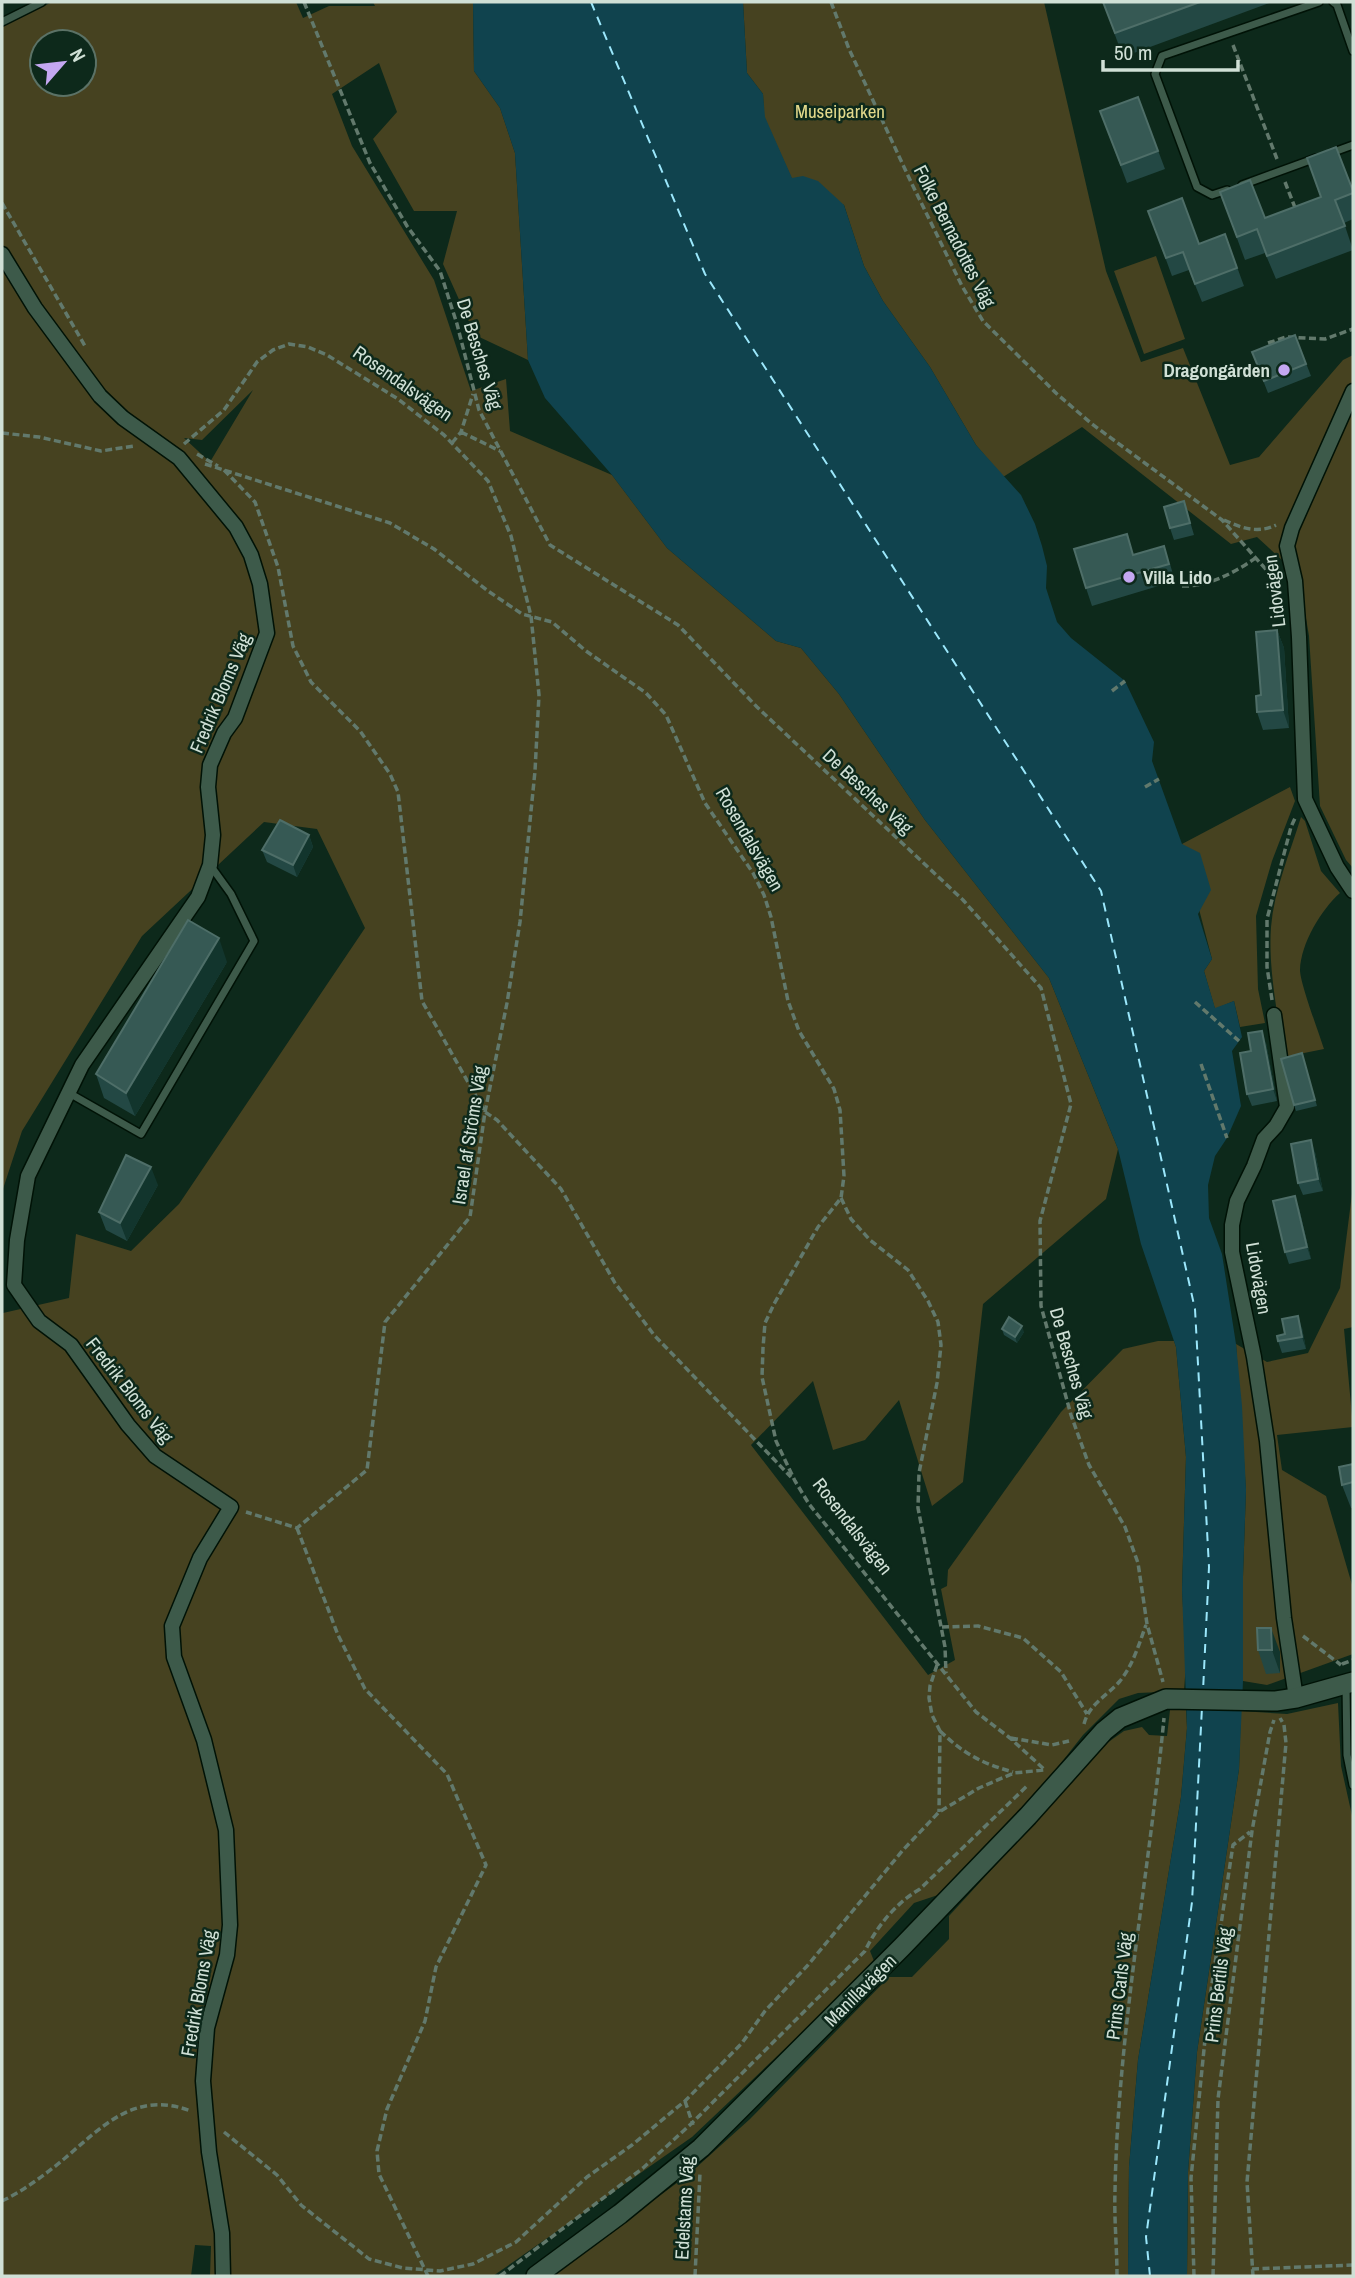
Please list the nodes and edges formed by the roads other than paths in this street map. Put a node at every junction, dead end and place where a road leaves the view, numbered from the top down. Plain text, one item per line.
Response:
1 (42, 2) edge
2 (1319, 2) edge
3 (1333, 2) edge
4 (2, 22) edge
5 (1353, 51) edge
6 (1353, 145) edge
7 (2, 254) edge
8 (1353, 391) edge
9 (210, 865) junction
10 (1353, 891) edge
11 (1273, 1015) road end
12 (69, 1093) junction
13 (1350, 1684) edge
14 (1296, 1698) junction
15 (1353, 1784) edge
16 (223, 2276) edge
17 (536, 2276) edge

1 - 4 lane
2 - 6 lane
3 - 5 lane
7 - 9 street, Fredrik Bloms Väg
8 - 10 street, Lidovägen
9 - 12 street, Fredrik Bloms Väg
9 - 12 lane
11 - 14 street, Lidovägen
12 - 16 street, Fredrik Bloms Väg
13 - 14 street
13 - 15 lane
14 - 17 street, Manillavägen

